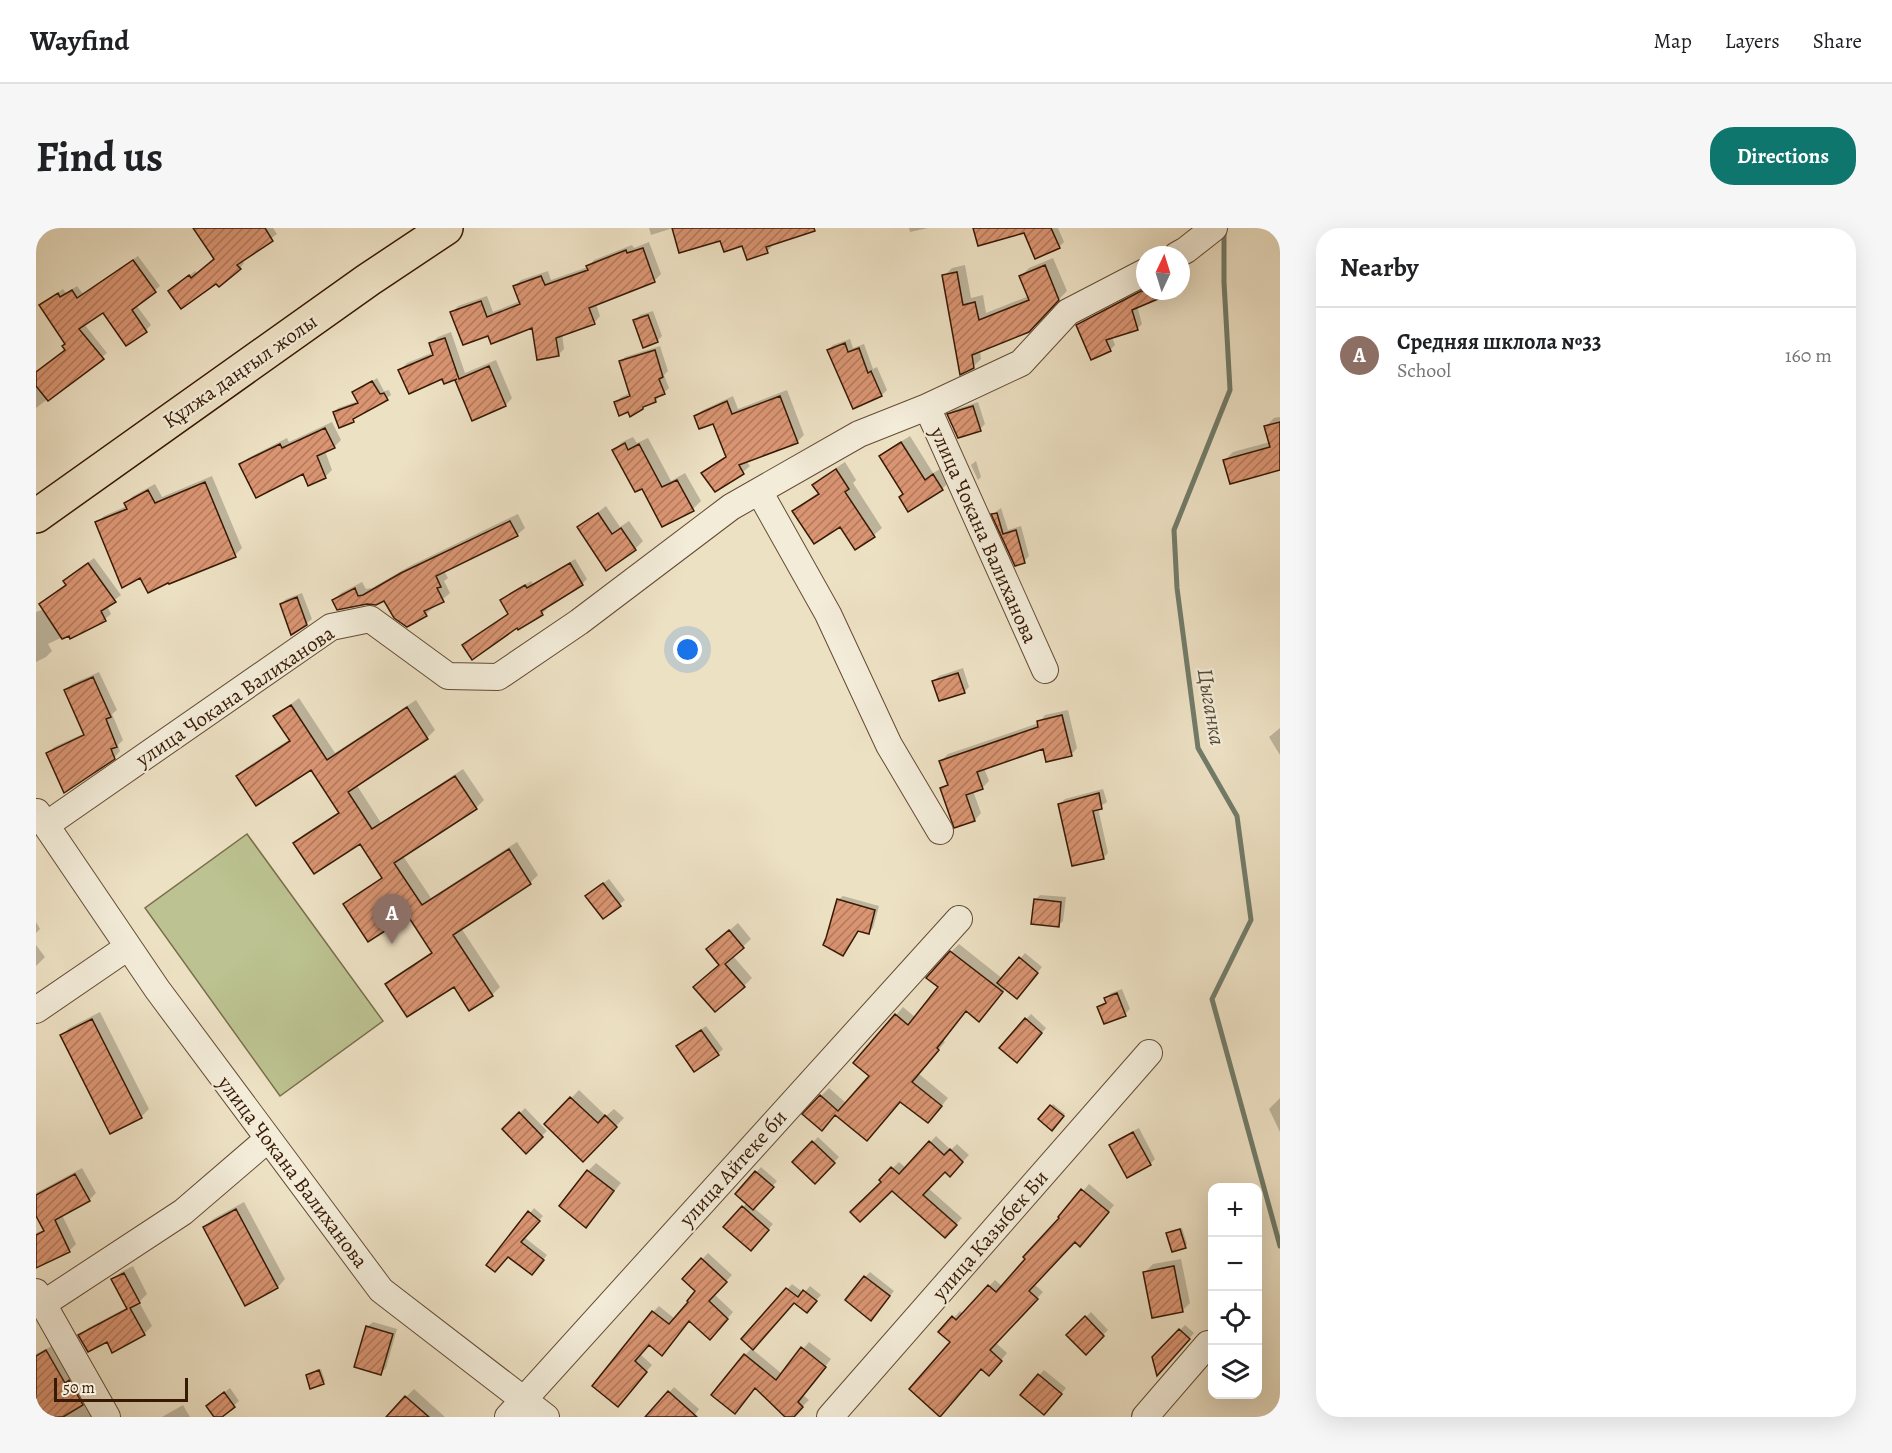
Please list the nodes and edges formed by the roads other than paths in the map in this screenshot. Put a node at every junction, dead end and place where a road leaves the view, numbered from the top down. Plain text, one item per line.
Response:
1 (446, 228) edge
2 (1214, 228) edge
3 (1190, 247) edge
4 (1136, 277) edge
5 (927, 407) junction
6 (759, 491) junction
7 (36, 516) edge
8 (1045, 670) dead end
9 (41, 818) edge
10 (940, 831) dead end
11 (959, 919) dead end
12 (128, 947) junction
13 (36, 1010) edge
14 (1149, 1053) dead end
15 (268, 1139) junction
16 (39, 1298) edge
17 (1208, 1344) dead end
18 (516, 1408) edge
19 (107, 1417) edge
20 (546, 1417) edge
21 (830, 1417) edge
22 (1145, 1417) edge

1 - 7 main road, Құлжа даңғыл жолы
2 - 3 street
4 - 5 street
5 - 6 street, улица Чокана Валиханова
5 - 8 street, улица Чокана Валиханова
6 - 9 street, улица Чокана Валиханова
6 - 10 street
9 - 12 street, улица Чокана Валиханова
11 - 18 street, улица Айтеке би
12 - 13 street
12 - 15 street, улица Чокана Валиханова
14 - 21 street, улица Казыбек Би
15 - 16 street
15 - 18 street, улица Чокана Валиханова
16 - 19 street
17 - 22 street
18 - 20 street, улица Чокана Валиханова

